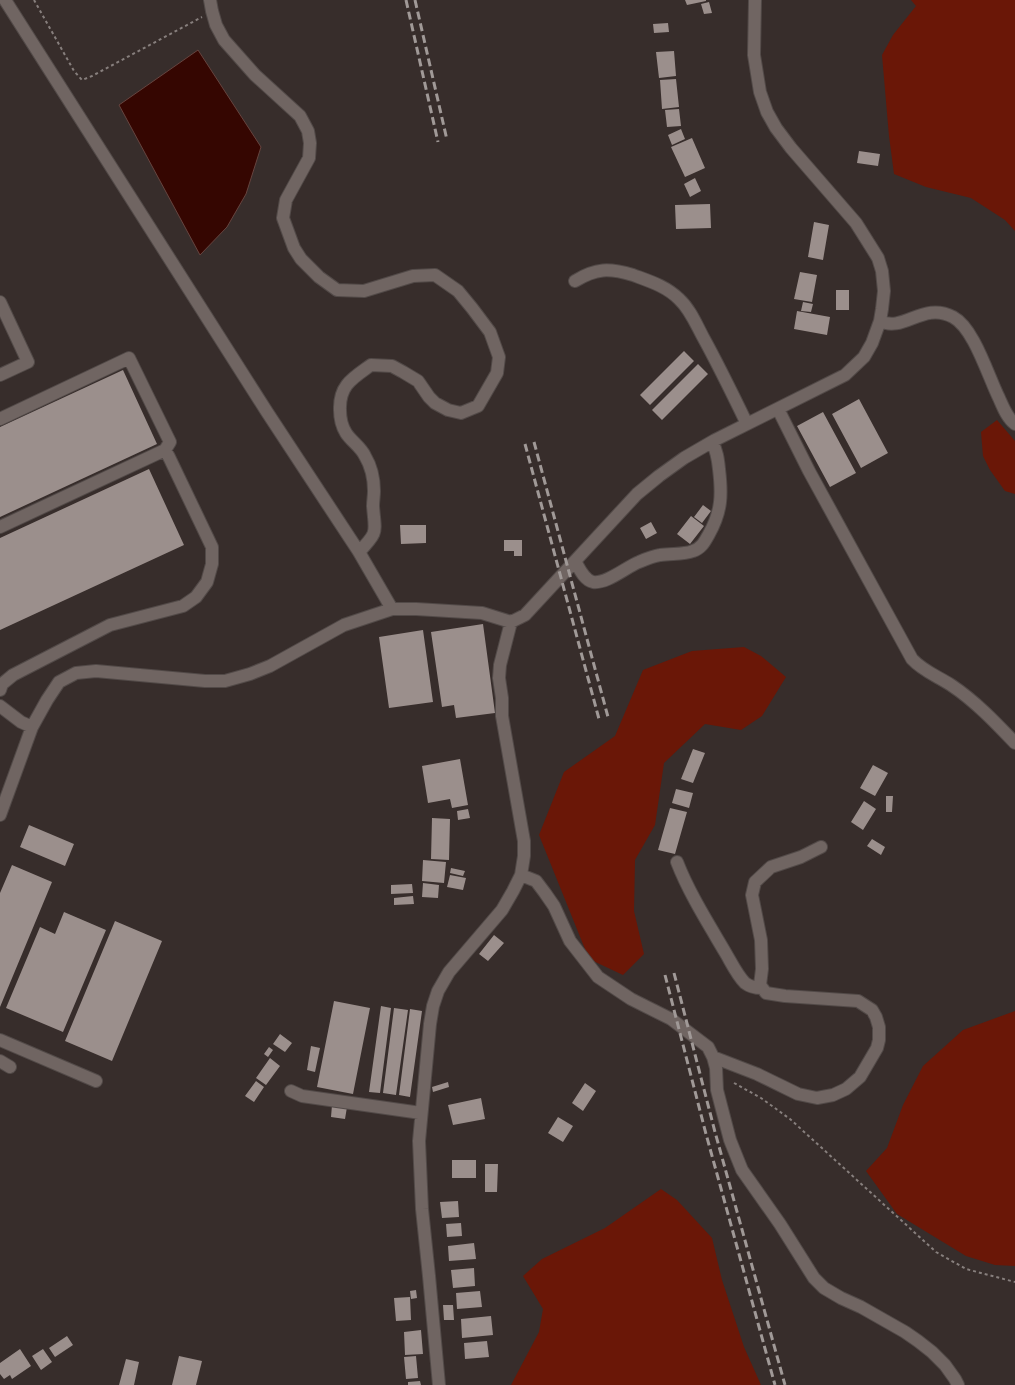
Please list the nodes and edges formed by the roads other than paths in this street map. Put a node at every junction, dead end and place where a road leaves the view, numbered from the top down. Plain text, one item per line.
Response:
1 (5, 0) edge
2 (755, 0) edge
3 (211, 6) edge
4 (575, 281) dead end
5 (0, 302) edge
6 (880, 321) junction
7 (0, 375) edge
8 (778, 410) junction
9 (0, 419) edge
10 (747, 424) junction
11 (1015, 424) edge
12 (712, 442) junction
13 (165, 450) junction
14 (0, 527) edge
15 (359, 552) junction
16 (575, 562) junction
17 (392, 609) junction
18 (511, 622) junction
19 (0, 690) edge
20 (0, 706) edge
21 (32, 727) junction
22 (1015, 743) edge
23 (0, 815) edge
24 (820, 847) dead end
25 (677, 862) dead end
26 (521, 875) junction
27 (762, 988) junction
28 (0, 1040) edge
29 (713, 1056) junction
30 (96, 1081) dead end
31 (291, 1091) dead end
32 (421, 1113) junction
33 (439, 1385) edge
34 (958, 1385) edge

1 - 15 street
2 - 6 street
3 - 15 street
4 - 10 street
5 - 7 street
6 - 8 street
6 - 11 street
8 - 10 street
8 - 22 street
9 - 13 street
10 - 12 street
12 - 16 street
12 - 16 street
13 - 14 street
13 - 19 street
15 - 17 street
16 - 18 street
17 - 18 street
17 - 21 street
18 - 26 street
20 - 21 street
21 - 23 street
24 - 27 street
25 - 27 street
26 - 29 street
26 - 32 street
27 - 29 street
28 - 30 street
29 - 34 street
31 - 32 street
32 - 33 street

